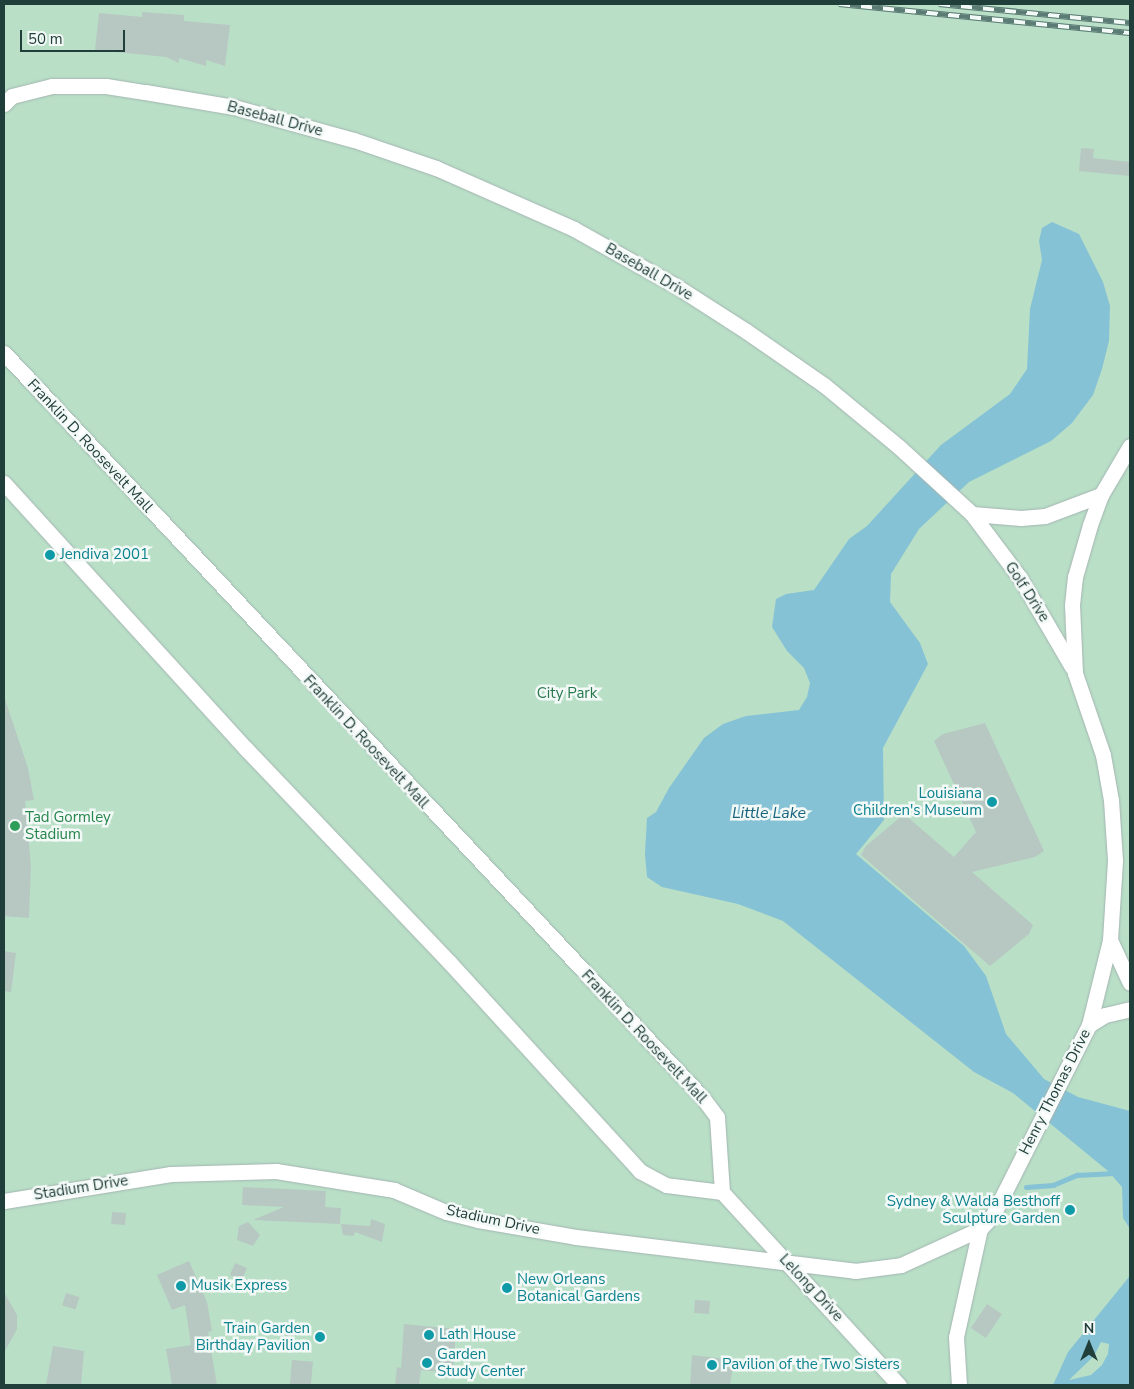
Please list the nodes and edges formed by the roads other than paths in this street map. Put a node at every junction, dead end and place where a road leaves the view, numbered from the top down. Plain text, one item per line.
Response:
1 (4, 104) edge
2 (4, 353) edge
3 (1130, 446) edge
4 (4, 483) edge
5 (1101, 495) junction
6 (967, 510) junction
7 (1075, 673) junction
8 (1110, 940) junction
9 (1130, 983) edge
10 (1130, 1009) edge
11 (1089, 1025) junction
12 (722, 1192) junction
13 (4, 1200) edge
14 (980, 1229) junction
15 (787, 1262) junction
16 (899, 1385) edge
17 (959, 1385) edge

1 - 6 street, Baseball Drive
2 - 12 street, Franklin D. Roosevelt Mall
3 - 5 street, Henry Thomas Drive
4 - 12 street
5 - 6 street
5 - 7 street, Henry Thomas Drive
6 - 7 street, Golf Drive
7 - 8 street, Henry Thomas Drive
8 - 9 street
8 - 11 street, Henry Thomas Drive
10 - 11 street
11 - 14 street, Henry Thomas Drive
12 - 15 street, Lelong Drive
13 - 15 street, Stadium Drive
14 - 15 street, Stadium Drive
14 - 17 street, Henry Thomas Drive
15 - 16 street, Lelong Drive

